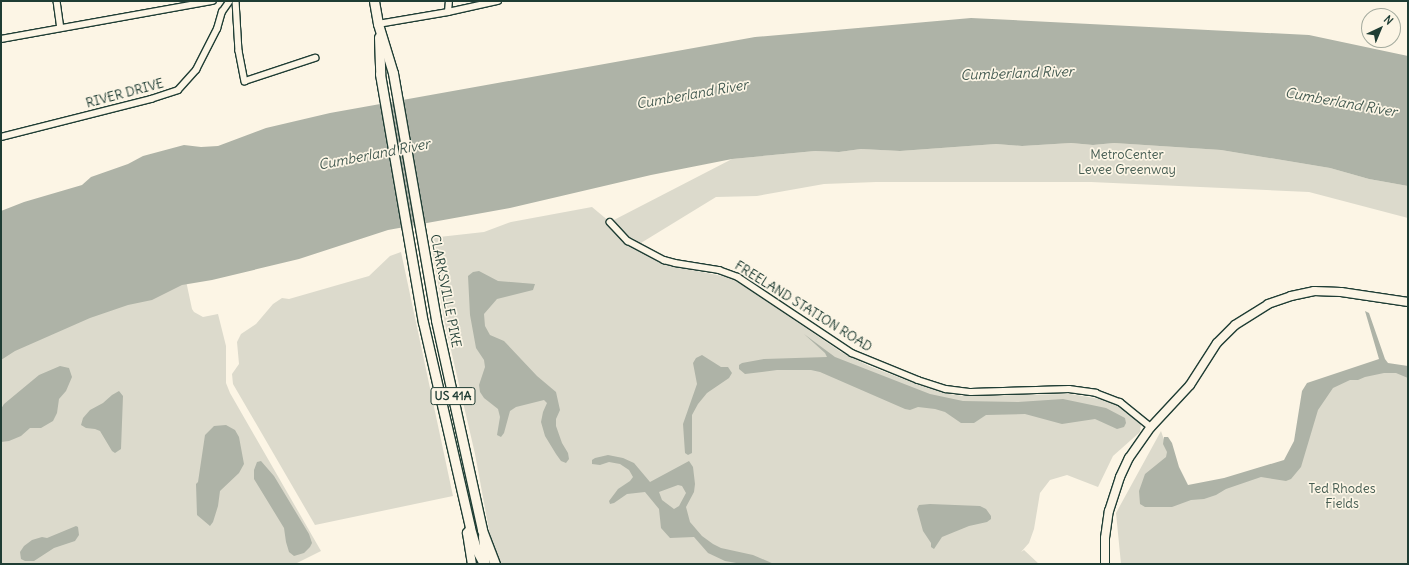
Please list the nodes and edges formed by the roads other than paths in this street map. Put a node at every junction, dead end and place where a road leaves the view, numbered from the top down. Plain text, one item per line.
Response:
1 (57, 1) edge
2 (213, 1) edge
3 (228, 1) edge
4 (236, 1) edge
5 (374, 1) edge
6 (449, 1) edge
7 (498, 1) edge
8 (448, 12) junction
9 (378, 24) junction
10 (61, 28) junction
11 (1, 39) edge
12 (315, 58) dead end
13 (1, 137) edge
14 (610, 222) dead end
15 (1408, 302) edge
16 (1151, 427) junction
17 (470, 528) junction
18 (482, 530) junction
19 (472, 564) edge
20 (485, 564) edge
21 (495, 564) edge
22 (1105, 564) edge

1 - 10 street
2 - 10 street
3 - 4 street
3 - 13 street, RIVER DRIVE
4 - 12 street
5 - 9 main road, CLARKSVILLE PIKE / US 41A
6 - 8 street
7 - 8 street
8 - 9 street
9 - 17 main road, CLARKSVILLE PIKE / US 41A
9 - 18 main road, CLARKSVILLE PIKE / US 41A
10 - 11 street
14 - 16 street, FREELAND STATION ROAD
15 - 16 street
16 - 22 street
17 - 19 street, CLARKSVILLE PIKE
17 - 20 main road, US 41A
18 - 20 street, CLARKSVILLE PIKE
18 - 21 main road, US 41A

